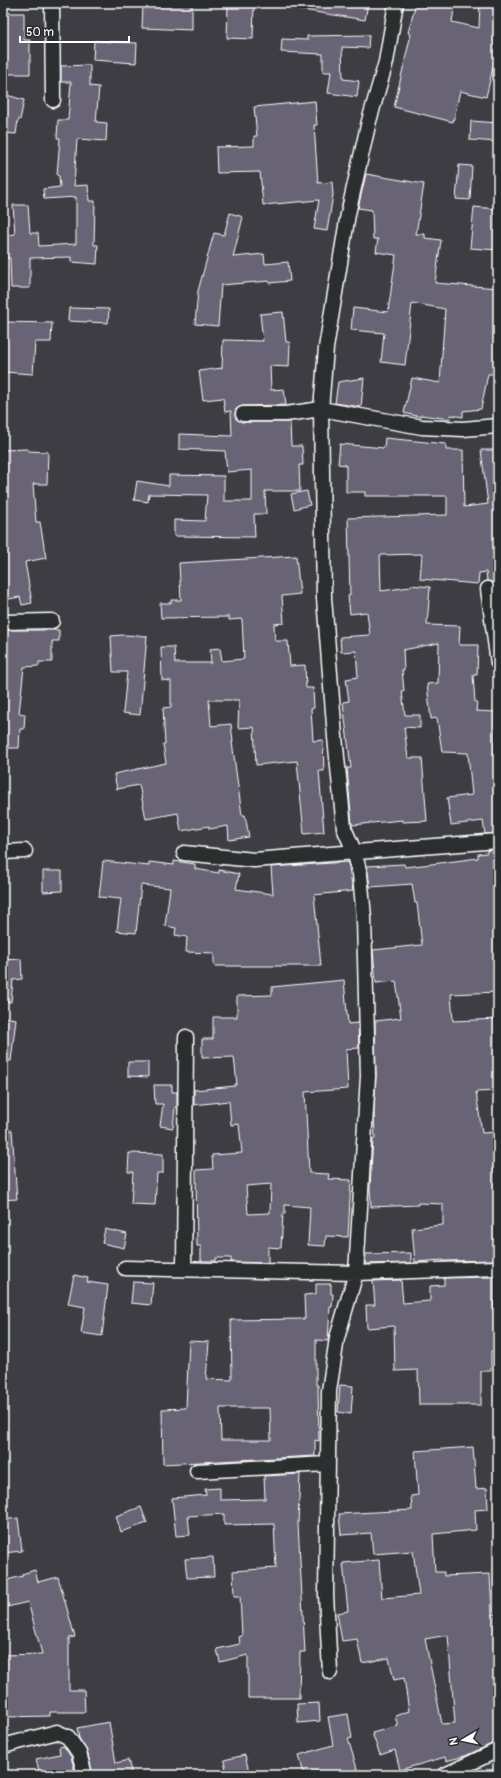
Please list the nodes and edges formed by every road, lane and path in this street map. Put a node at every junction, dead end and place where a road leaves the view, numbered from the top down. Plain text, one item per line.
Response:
1 (52, 3) edge
2 (396, 3) edge
3 (53, 100) dead end
4 (321, 409) junction
5 (243, 414) dead end
6 (498, 426) edge
7 (488, 589) dead end
8 (52, 621) dead end
9 (3, 622) edge
10 (498, 663) edge
11 (498, 841) edge
12 (25, 850) dead end
13 (354, 851) junction
14 (3, 852) edge
15 (184, 853) dead end
16 (186, 1037) dead end
17 (125, 1268) dead end
18 (498, 1268) edge
19 (184, 1269) junction
20 (356, 1273) junction
21 (327, 1464) junction
22 (197, 1471) dead end
23 (330, 1672) dead end
24 (3, 1746) edge
25 (498, 1750) edge
26 (85, 1775) edge
27 (445, 1775) edge

1 - 3 street
2 - 4 street
4 - 5 street
4 - 6 street
4 - 13 street
7 - 10 street
8 - 9 street
11 - 13 street
12 - 14 street
13 - 15 street
13 - 20 street
16 - 19 street
17 - 19 street
18 - 20 street
19 - 20 street
20 - 21 street
21 - 22 street
21 - 23 street
24 - 26 street
25 - 27 street

